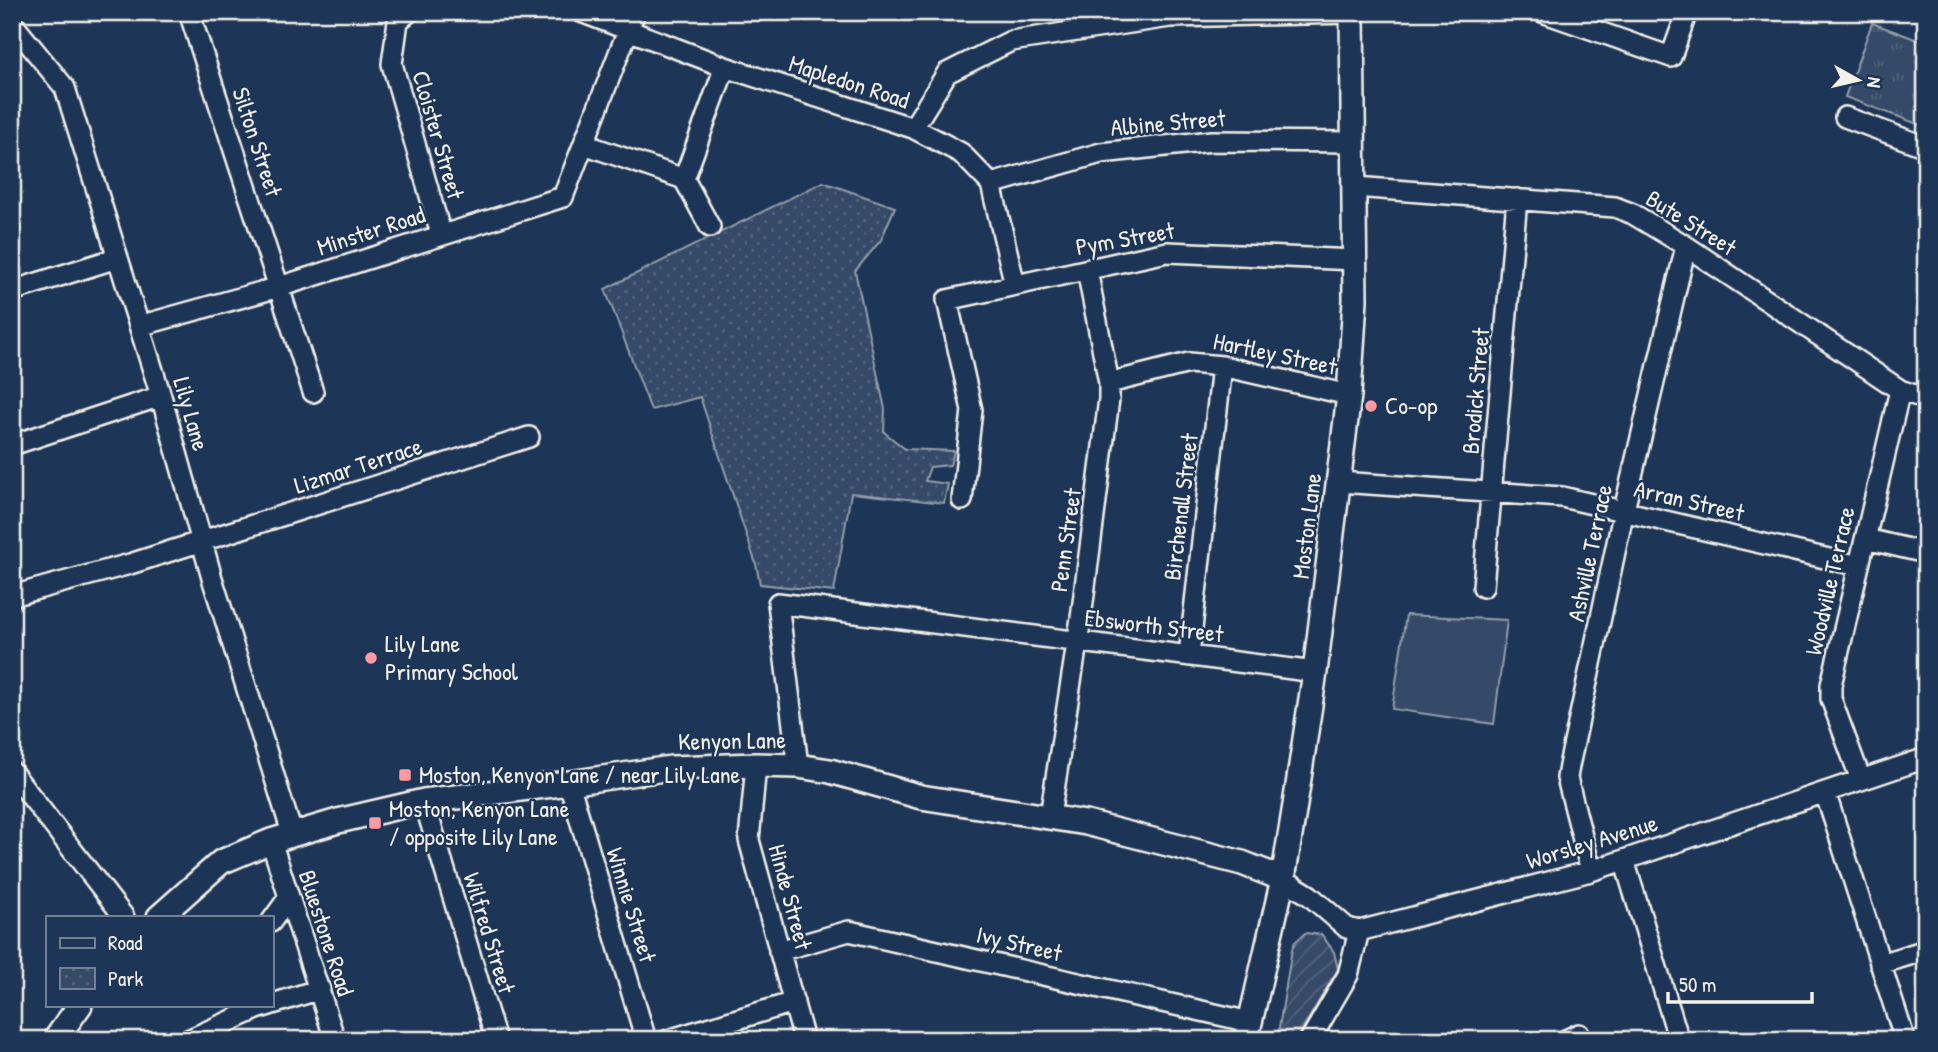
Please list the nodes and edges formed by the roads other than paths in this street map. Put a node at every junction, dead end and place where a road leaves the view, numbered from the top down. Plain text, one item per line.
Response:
1 (189, 12) edge
2 (409, 12) edge
3 (581, 12) edge
4 (1542, 12) edge
5 (1687, 12) edge
6 (1352, 13) edge
7 (632, 21) edge
8 (12, 23) edge
9 (725, 67) junction
10 (1845, 117) dead end
11 (913, 128) junction
12 (1354, 142) junction
13 (584, 144) junction
14 (1926, 147) edge
15 (684, 179) junction
16 (991, 184) junction
17 (1355, 187) junction
18 (1517, 199) junction
19 (709, 227) dead end
20 (441, 234) junction
21 (1686, 246) junction
22 (117, 258) junction
23 (1356, 260) junction
24 (1087, 270) junction
25 (1015, 285) junction
26 (279, 287) junction
27 (12, 291) edge
28 (139, 326) junction
29 (1222, 366) junction
30 (1109, 383) junction
31 (1900, 390) junction
32 (313, 392) dead end
33 (1349, 395) junction
34 (161, 396) junction
35 (1926, 399) edge
36 (529, 438) dead end
37 (12, 445) edge
38 (1339, 482) junction
39 (1492, 492) junction
40 (962, 500) dead end
41 (1624, 510) junction
42 (1866, 538) junction
43 (201, 542) junction
44 (1926, 553) edge
45 (1859, 566) junction
46 (1483, 587) dead end
47 (12, 596) edge
48 (1077, 641) junction
49 (1189, 655) junction
50 (1315, 671) junction
51 (1926, 758) edge
52 (756, 765) junction
53 (798, 766) junction
54 (12, 772) edge
55 (1861, 780) junction
56 (569, 783) junction
57 (1825, 792) junction
58 (424, 801) junction
59 (1050, 816) junction
60 (281, 837) junction
61 (1624, 860) junction
62 (1591, 871) junction
63 (1283, 879) junction
64 (289, 897) junction
65 (123, 916) edge
66 (160, 916) edge
67 (273, 919) edge
68 (1359, 931) junction
69 (1926, 950) edge
70 (779, 951) junction
71 (1880, 964) junction
72 (320, 989) junction
73 (273, 1002) edge
74 (794, 1002) junction
75 (79, 1006) edge
76 (257, 1007) edge
77 (1248, 1031) edge
78 (55, 1040) edge
79 (188, 1040) edge
80 (335, 1040) edge
81 (496, 1040) edge
82 (646, 1040) edge
83 (668, 1040) edge
84 (804, 1040) edge
85 (1310, 1040) edge
86 (1679, 1040) edge
87 (1905, 1040) edge

1 - 26 street, Silton Street
2 - 20 street, Cloister Street
3 - 7 street, Mapledon Road
4 - 5 street
6 - 11 street
6 - 12 street, Moston Lane
7 - 9 street, Mapledon Road
7 - 13 street
8 - 22 street, Lily Lane
9 - 11 street, Mapledon Road
9 - 15 street
10 - 14 street
11 - 16 street, Mapledon Road
12 - 16 street, Albine Street
12 - 17 street, Moston Lane
13 - 15 street
13 - 20 street, Minster Road
15 - 19 street
16 - 25 street
17 - 18 street, Bute Street
17 - 23 street, Moston Lane
18 - 21 street, Bute Street
18 - 39 street, Brodick Street
20 - 26 street, Minster Road
21 - 31 street, Bute Street
21 - 41 street, Ashville Terrace
22 - 27 street
22 - 28 street, Lily Lane
23 - 24 street, Pym Street
23 - 33 street, Moston Lane
24 - 25 street, Pym Street
24 - 30 street, Penn Street
25 - 40 street, Pym Street
26 - 28 street, Minster Road
26 - 32 street, Silton Street
28 - 34 street, Lily Lane
29 - 30 street, Hartley Street
29 - 33 street, Hartley Street
29 - 49 street, Birchenall Street
30 - 48 street, Penn Street
31 - 35 street, Bute Street
31 - 42 street, Woodville Terrace
33 - 38 street, Moston Lane
34 - 37 street
34 - 43 street, Lily Lane
36 - 43 street, Lizmar Terrace
38 - 39 street, Arran Street
38 - 50 street, Moston Lane
39 - 41 street, Arran Street
39 - 46 street, Brodick Street
41 - 45 street, Arran Street
41 - 62 street, Ashville Terrace
42 - 44 street
42 - 45 street, Woodville Terrace
43 - 47 street, Lizmar Terrace
43 - 60 street, Lily Lane
45 - 55 street, Woodville Terrace
48 - 49 street, Ebsworth Street
48 - 53 street, Ebsworth Street
48 - 59 street, Penn Street
49 - 50 street, Ebsworth Street
50 - 63 street, Moston Lane
51 - 55 street, Worsley Avenue
52 - 53 street, Kenyon Lane
52 - 56 street, Kenyon Lane
52 - 70 street, Hinde Street
53 - 59 street, Kenyon Lane
54 - 65 street
55 - 57 street, Worsley Avenue
56 - 58 street, Kenyon Lane
56 - 82 street, Winnie Street
57 - 61 street, Worsley Avenue
57 - 71 street
58 - 60 street, Kenyon Lane
58 - 81 street, Wilfred Street
59 - 63 street, Kenyon Lane
60 - 64 street, Bluestone Road
60 - 66 street, Kenyon Lane
61 - 62 street, Worsley Avenue
61 - 86 street
62 - 68 street, Worsley Avenue
63 - 68 street
63 - 77 street, Moston Lane
64 - 67 street
64 - 72 street, Bluestone Road
68 - 85 street
69 - 71 street
70 - 74 street, Hinde Street
70 - 77 street, Ivy Street
71 - 87 street
72 - 73 street
72 - 80 street, Bluestone Road
74 - 83 street
74 - 84 street, Hinde Street
75 - 78 street
76 - 79 street

